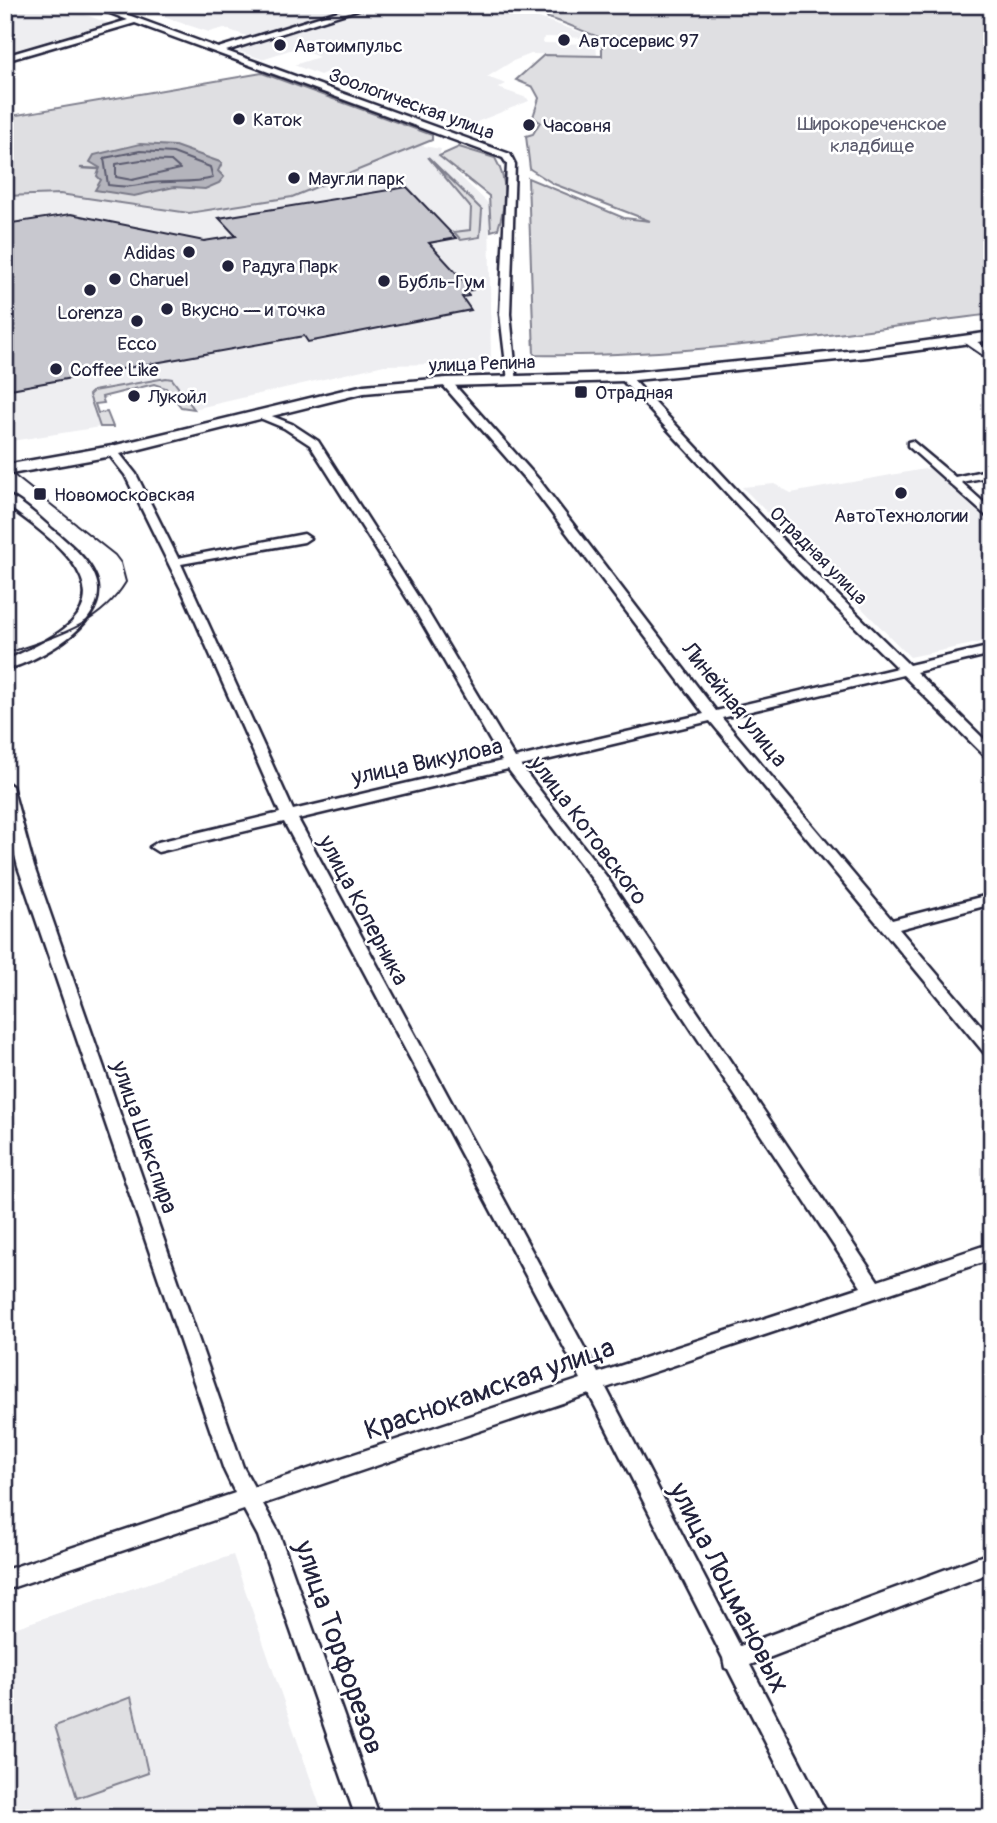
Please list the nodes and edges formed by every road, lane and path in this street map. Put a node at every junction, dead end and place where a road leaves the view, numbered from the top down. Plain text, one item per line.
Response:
1 (93, 5) edge
2 (367, 5) edge
3 (134, 21) junction
4 (217, 51) junction
5 (5, 59) edge
6 (992, 336) edge
7 (968, 340) junction
8 (992, 358) edge
9 (625, 377) junction
10 (513, 381) junction
11 (446, 382) junction
12 (259, 414) junction
13 (912, 444) dead end
14 (112, 451) junction
15 (5, 470) edge
16 (992, 472) edge
17 (952, 481) junction
18 (5, 498) edge
19 (992, 517) edge
20 (304, 538) dead end
21 (174, 562) junction
22 (992, 650) edge
23 (5, 666) edge
24 (908, 669) junction
25 (714, 717) junction
26 (992, 755) edge
27 (513, 765) junction
28 (5, 786) edge
29 (288, 815) junction
30 (158, 847) dead end
31 (992, 899) edge
32 (890, 926) junction
33 (992, 1051) edge
34 (992, 1251) edge
35 (873, 1289) junction
36 (593, 1383) junction
37 (250, 1499) junction
38 (992, 1562) edge
39 (5, 1580) edge
40 (733, 1660) junction
41 (368, 1818) edge
42 (817, 1818) edge

1 - 3 street, Зоологическая улица
2 - 4 street
3 - 4 street, Зоологическая улица
3 - 5 street
4 - 10 street, Зоологическая улица
6 - 7 main road, улица Репина
7 - 8 street
7 - 9 main road, улица Репина
9 - 10 main road, улица Репина
9 - 24 street, Отрадная улица
10 - 11 main road, улица Репина
11 - 12 main road, улица Репина
11 - 25 street, Линейная улица
12 - 14 main road, улица Репина
12 - 27 street, улица Котовского
13 - 17 street
14 - 15 main road, улица Репина
14 - 21 street, улица Коперника
16 - 17 street
17 - 19 street
18 - 23 street
20 - 21 street
21 - 29 street, улица Коперника
22 - 24 street, улица Викулова
24 - 25 street, улица Викулова
24 - 26 street, Отрадная улица
25 - 27 street, улица Викулова
25 - 32 street, Линейная улица
27 - 29 street, улица Викулова
27 - 35 street, улица Котовского
28 - 37 street, улица Шекспира
29 - 30 street, улица Викулова
29 - 36 street, улица Коперника
31 - 32 street
32 - 33 street, Линейная улица
34 - 35 street, Краснокамская улица
35 - 36 street, Краснокамская улица
36 - 37 street, Краснокамская улица
36 - 40 street, улица Лоцмановых
37 - 39 street, Краснокамская улица
37 - 41 street, улица Торфорезов
38 - 40 street
40 - 42 street, улица Лоцмановых

